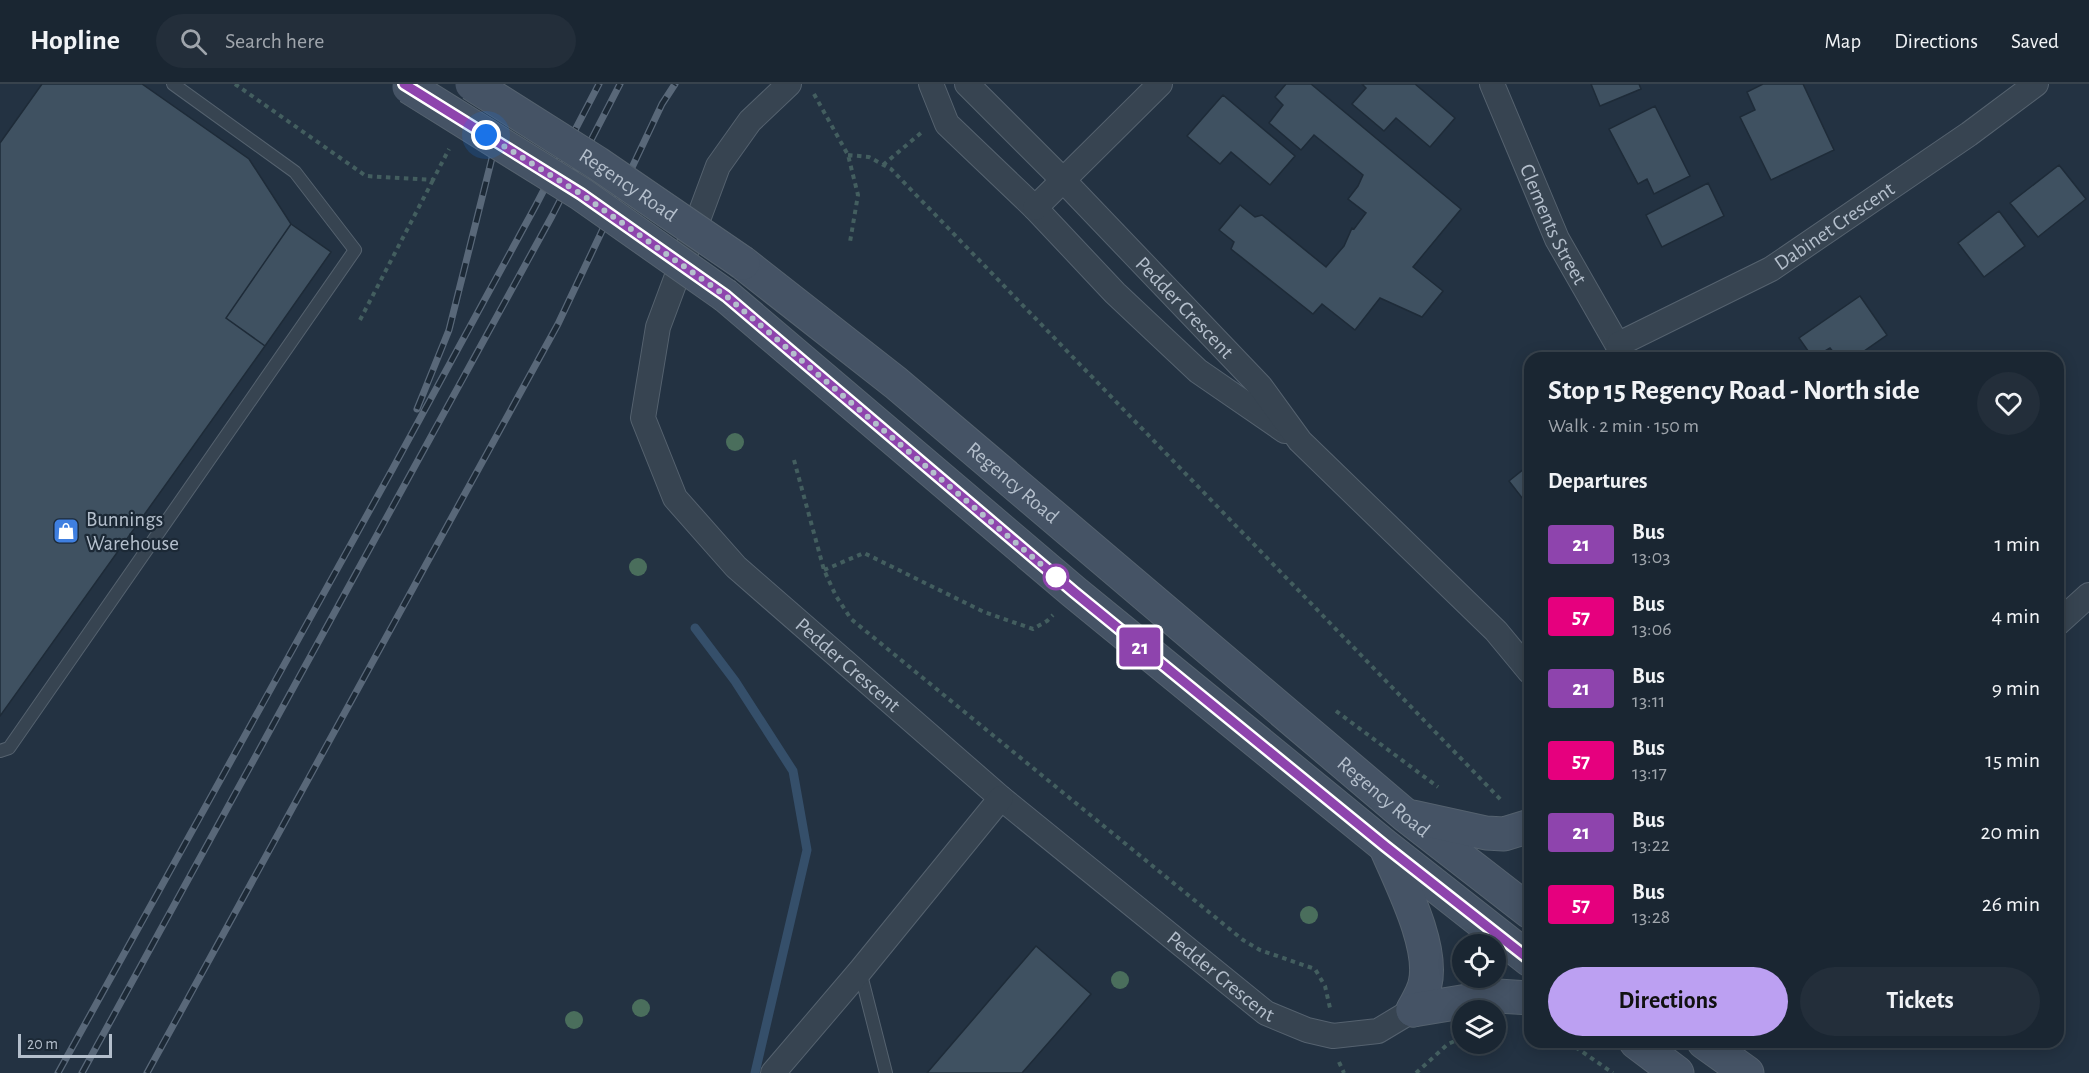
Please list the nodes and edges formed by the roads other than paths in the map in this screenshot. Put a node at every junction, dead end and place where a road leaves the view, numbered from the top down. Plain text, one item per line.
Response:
1 (173, 84) edge
2 (472, 84) edge
3 (789, 84) edge
4 (931, 84) edge
5 (967, 84) edge
6 (1160, 84) edge
7 (1492, 84) edge
8 (2036, 84) edge
9 (406, 86) edge
10 (1063, 180) junction
11 (1035, 208) junction
12 (1622, 351) edge
13 (1300, 441) junction
14 (2089, 595) edge
15 (2064, 617) edge
16 (1524, 665) edge
17 (0, 751) edge
18 (1001, 798) junction
19 (1405, 815) junction
20 (1518, 817) edge
21 (1385, 846) junction
22 (1524, 907) edge
23 (1524, 955) edge
24 (860, 971) junction
25 (1524, 998) edge
26 (1413, 1010) junction
27 (1644, 1048) edge
28 (1712, 1048) edge
29 (780, 1065) edge
30 (886, 1073) edge
31 (1677, 1073) edge
32 (1747, 1073) edge

1 - 17 lane
2 - 19 main road, Regency Road, bridge
3 - 18 street, Pedder Crescent
4 - 11 street, Pedder Crescent
5 - 10 street, Pedder Crescent
6 - 10 street
7 - 12 street, Clements Street
8 - 12 street, Dabinet Crescent
9 - 21 main road, Regency Road, bridge
10 - 11 street
10 - 13 street, Pedder Crescent
11 - 13 street, Pedder Crescent
13 - 16 street, Pedder Crescent
14 - 15 street
18 - 24 street
18 - 26 street, Pedder Crescent
19 - 20 main road
19 - 22 main road, Regency Road
21 - 23 main road, Regency Road
21 - 26 main road
24 - 29 street
24 - 30 lane
25 - 26 main road
27 - 31 main road
28 - 32 main road

